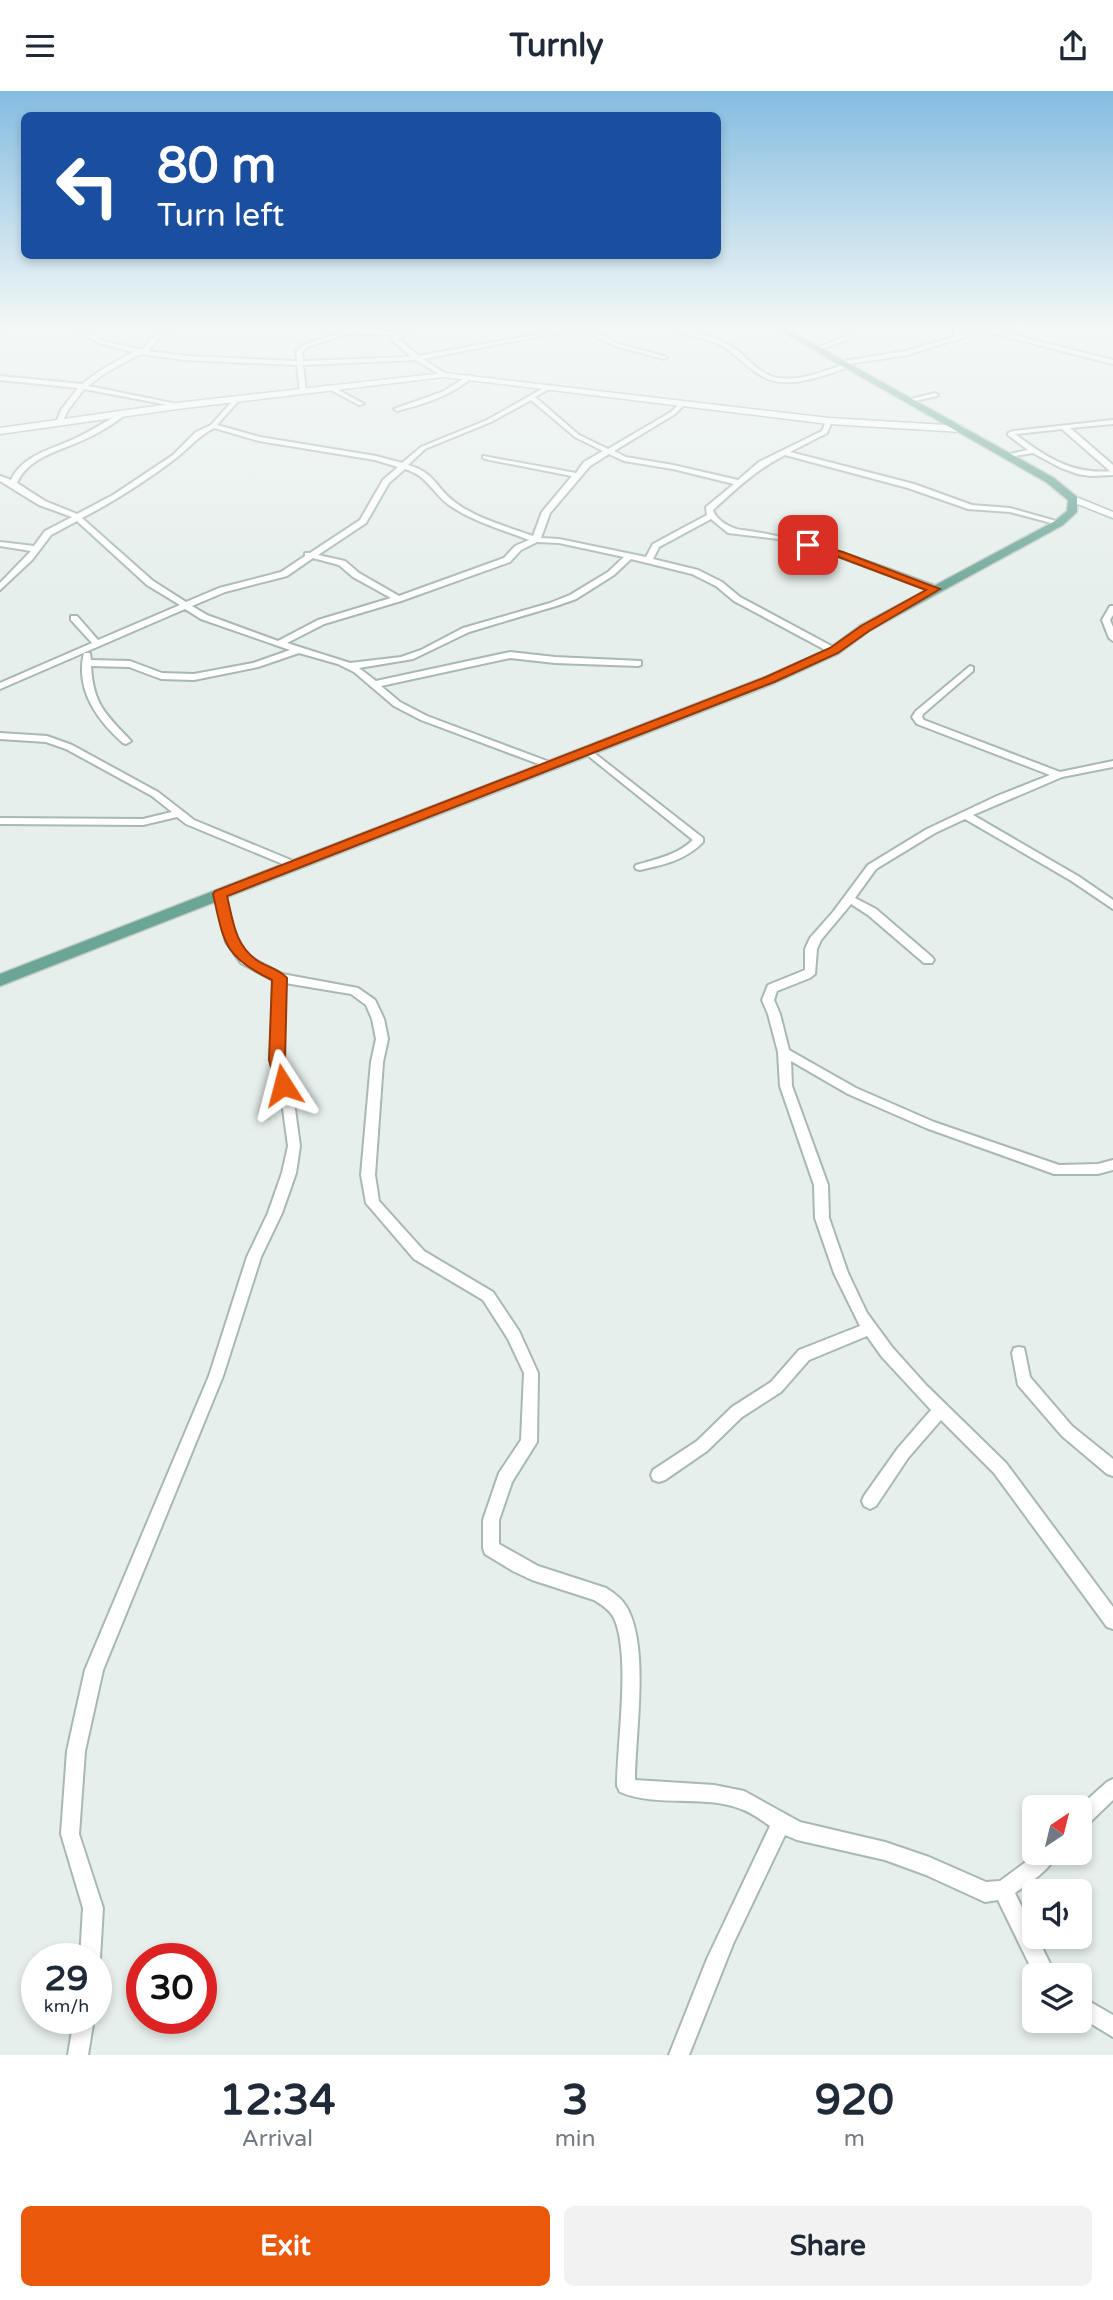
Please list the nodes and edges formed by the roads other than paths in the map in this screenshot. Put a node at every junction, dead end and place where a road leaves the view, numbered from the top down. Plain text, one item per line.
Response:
1 (76, 421) edge
2 (111, 421) edge
3 (218, 421) edge
4 (488, 421) edge
5 (559, 421) edge
6 (660, 421) edge
7 (830, 421) joint
8 (947, 421) edge
9 (1113, 422) edge
10 (59, 423) joint
11 (213, 426) junction
12 (1065, 428) junction
13 (962, 429) junction
14 (0, 431) edge
15 (608, 451) junction
16 (1034, 451) junction
17 (784, 453) junction
18 (1009, 455) junction
19 (485, 457) dead end
20 (405, 466) junction
21 (1113, 471) edge
22 (576, 475) junction
23 (0, 478) edge
24 (738, 483) junction
25 (13, 484) junction
26 (1073, 499) junction
27 (1113, 515) edge
28 (711, 516) junction
29 (77, 517) junction
30 (1059, 523) junction
31 (536, 540) junction
32 (0, 544) edge
33 (36, 549) junction
34 (308, 555) junction
35 (630, 556) junction
36 (648, 560) junction
37 (0, 588) edge
38 (934, 589) junction
39 (398, 599) junction
40 (183, 605) junction
41 (1113, 608) edge
42 (74, 618) dead end
43 (1113, 638) edge
44 (279, 644) junction
45 (91, 645) junction
46 (299, 650) junction
47 (834, 651) junction
48 (86, 663) junction
49 (638, 663) dead end
50 (349, 666) junction
51 (970, 669) dead end
52 (376, 684) junction
53 (0, 685) edge
54 (0, 736) edge
55 (126, 741) dead end
56 (589, 752) junction
57 (1113, 764) edge
58 (552, 766) junction
59 (1059, 775) junction
60 (177, 814) junction
61 (965, 815) junction
62 (0, 821) edge
63 (294, 865) junction
64 (640, 867) dead end
65 (220, 894) junction
66 (848, 898) junction
67 (1113, 905) edge
68 (928, 960) dead end
69 (279, 978) junction
70 (0, 980) edge
71 (784, 1052) junction
72 (1113, 1165) edge
73 (870, 1328) junction
74 (1019, 1353) dead end
75 (942, 1409) junction
76 (1113, 1469) edge
77 (659, 1475) dead end
78 (870, 1501) dead end
79 (1113, 1621) edge
80 (1113, 1788) edge
81 (1092, 1807) edge
82 (782, 1822) junction
83 (1037, 1865) edge
84 (1003, 1890) junction
85 (91, 1943) edge
86 (1040, 1963) edge
87 (1092, 2014) edge
88 (1113, 2027) edge
89 (81, 2034) edge
90 (78, 2055) edge
91 (679, 2055) edge

1 - 10 street
2 - 25 street
3 - 11 street
4 - 20 street
5 - 15 street
6 - 15 street
7 - 13 street
7 - 17 street
8 - 13 main road
9 - 12 street
10 - 14 street
11 - 20 street
11 - 29 street
12 - 16 street
12 - 21 street
13 - 18 main road
15 - 22 street
15 - 24 street
16 - 18 street
16 - 21 street
17 - 24 street
17 - 30 street
18 - 26 main road
19 - 22 street
20 - 31 street
20 - 34 street
22 - 31 street
23 - 25 street
24 - 28 street
25 - 29 street
26 - 27 street
26 - 30 main road
28 - 36 street
28 - 38 street
29 - 33 street
29 - 40 street
30 - 38 main road
31 - 35 street
31 - 39 street
32 - 33 street
33 - 37 street
34 - 39 street
34 - 40 street
35 - 36 street
35 - 50 street
36 - 47 street
38 - 47 main road
39 - 44 street
40 - 44 street
40 - 45 street
41 - 43 street
42 - 45 street
44 - 46 street
45 - 48 street
45 - 53 street
46 - 48 street
46 - 50 street
47 - 56 main road
48 - 55 street
49 - 52 street
50 - 52 street
51 - 59 street
52 - 58 street
54 - 60 street
56 - 58 main road
56 - 64 street
57 - 59 street
58 - 63 main road
59 - 61 street
60 - 62 street
60 - 63 street
61 - 66 street
61 - 67 street
63 - 65 main road
65 - 69 street
65 - 70 main road
66 - 68 street
66 - 71 street
69 - 82 street
69 - 85 street
71 - 72 street
71 - 73 street
73 - 75 street
73 - 77 street
74 - 76 street
75 - 78 street
75 - 79 street
80 - 81 street
82 - 84 street
82 - 91 street
83 - 84 street
84 - 86 street
87 - 88 street
89 - 90 street

